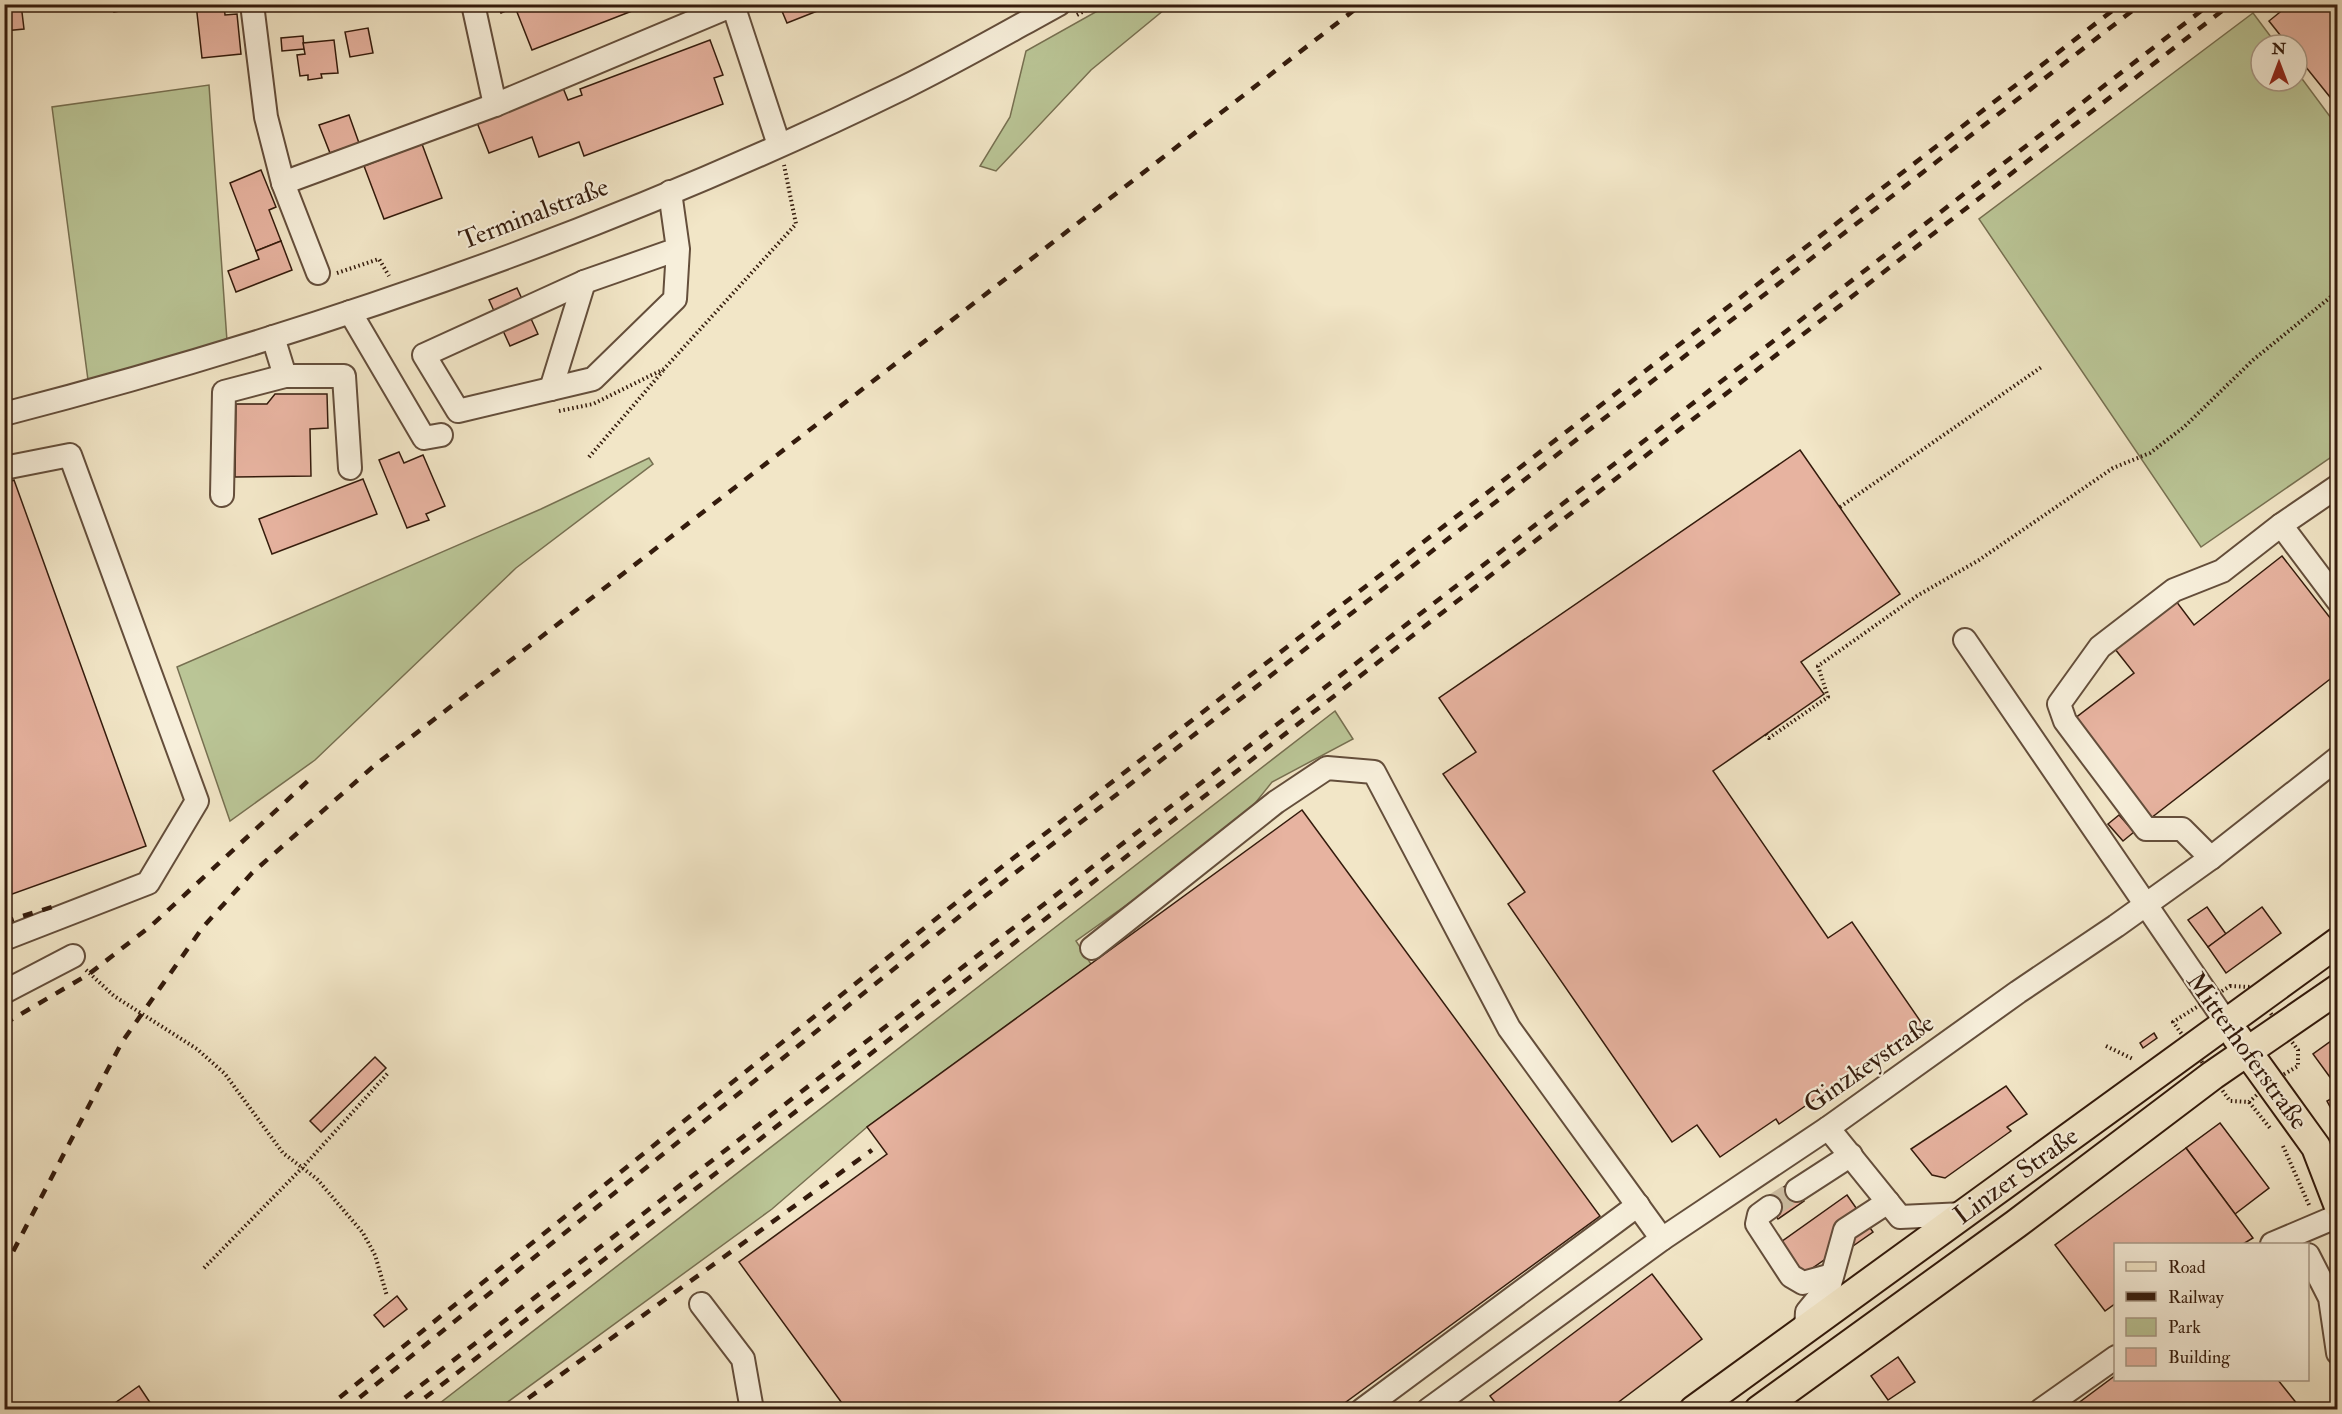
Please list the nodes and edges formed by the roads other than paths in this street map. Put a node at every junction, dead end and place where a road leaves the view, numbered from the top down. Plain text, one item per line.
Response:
1 (252, 4) edge
2 (473, 4) edge
3 (1059, 4) edge
4 (495, 105) junction
5 (779, 146) junction
6 (283, 183) junction
7 (670, 192) junction
8 (678, 249) junction
9 (318, 273) road end
10 (584, 282) junction
11 (350, 312) junction
12 (273, 337) junction
13 (285, 376) junction
14 (551, 389) junction
15 (4, 414) edge
16 (441, 435) dead end
17 (4, 468) edge
18 (350, 468) dead end
19 (2337, 486) edge
20 (222, 495) dead end
21 (2281, 525) junction
22 (2337, 601) edge
23 (1965, 640) dead end
24 (2337, 758) edge
25 (2211, 858) junction
26 (2145, 905) junction
27 (4, 939) edge
28 (2337, 942) edge
29 (1092, 948) dead end
30 (73, 956) road end
31 (2337, 989) edge
32 (4, 992) edge
33 (2226, 1022) junction
34 (2248, 1052) junction
35 (1828, 1128) junction
36 (1851, 1155) junction
37 (1797, 1190) tunnel mouth
38 (1888, 1202) junction
39 (2337, 1204) edge
40 (1638, 1205) junction
41 (1770, 1207) tunnel mouth
42 (1964, 1214) junction
43 (2337, 1216) edge
44 (2305, 1234) edge
45 (1662, 1239) junction
46 (2278, 1243) edge
47 (2309, 1259) edge
48 (1832, 1275) junction
49 (701, 1304) dead end
50 (1806, 1329) junction
51 (2337, 1353) edge
52 (2114, 1357) edge
53 (752, 1410) edge
54 (1362, 1410) edge
55 (1428, 1410) edge
56 (1694, 1410) edge
57 (1759, 1410) edge
58 (2041, 1410) edge

1 - 6 street
2 - 4 street
3 - 5 street, Terminalstraße
4 - 5 street
4 - 6 street
5 - 7 street, Terminalstraße
6 - 9 street
7 - 8 street
7 - 11 street, Terminalstraße
8 - 10 street
8 - 14 street
10 - 14 street
10 - 14 street
11 - 12 street, Terminalstraße
11 - 16 street
12 - 13 street
12 - 15 street, Terminalstraße
13 - 18 street
13 - 20 street
17 - 27 street
19 - 21 street
21 - 22 street
21 - 25 street
23 - 26 street, Mitterhoferstraße
24 - 25 street, Ginzkeystraße
25 - 26 street, Ginzkeystraße
26 - 33 street, Mitterhoferstraße
26 - 35 street, Ginzkeystraße
28 - 33 main road, Linzer Straße
29 - 40 street
30 - 32 street
31 - 34 main road, Linzer Straße
33 - 34 main road, Mitterhoferstraße
33 - 42 main road, Linzer Straße
34 - 39 main road, Mitterhoferstraße
34 - 57 main road, Linzer Straße
35 - 36 street
35 - 45 street, Ginzkeystraße
36 - 37 street
36 - 38 street
38 - 42 street
38 - 48 street
40 - 45 street
40 - 54 street
41 - 48 street
42 - 50 main road, Linzer Straße
43 - 44 street
44 - 46 street
45 - 55 street, Ginzkeystraße
47 - 51 street
48 - 50 street
49 - 53 street
50 - 56 main road, Linzer Straße
52 - 58 street

